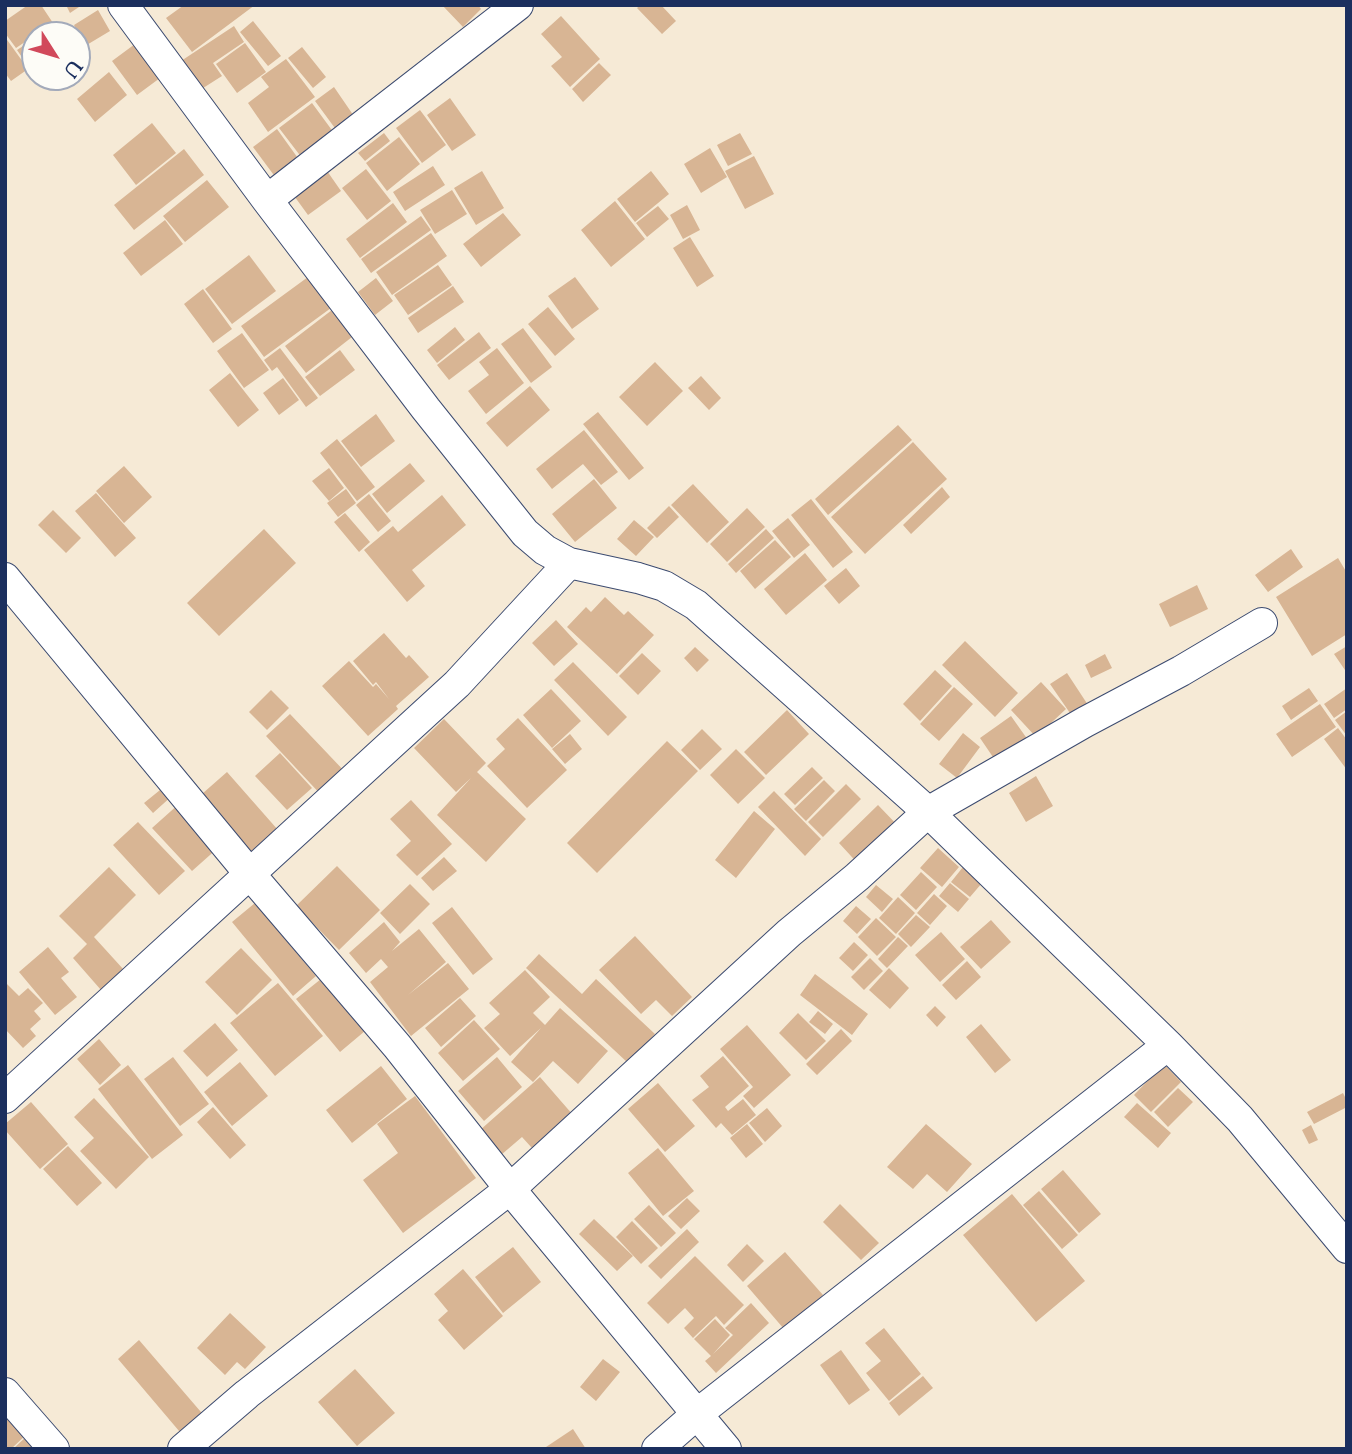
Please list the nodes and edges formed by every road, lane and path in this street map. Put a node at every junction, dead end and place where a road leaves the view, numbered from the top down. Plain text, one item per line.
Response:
1 (123, 5) edge
2 (518, 5) edge
3 (267, 200) junction
4 (569, 563) junction
5 (5, 578) edge
6 (1262, 623) dead end
7 (929, 812) junction
8 (249, 873) junction
9 (1168, 1045) junction
10 (5, 1098) edge
11 (510, 1189) junction
12 (1347, 1248) edge
13 (5, 1393) edge
14 (696, 1413) junction
15 (54, 1449) edge
16 (183, 1449) edge
17 (657, 1449) edge
18 (726, 1449) edge

1 - 3 street
2 - 3 street
3 - 4 street
4 - 7 street
4 - 8 street
5 - 8 street
6 - 7 street
7 - 9 street
7 - 11 street
8 - 10 street
8 - 11 street
9 - 12 street
9 - 14 street
11 - 14 street
11 - 16 street
13 - 15 street
14 - 17 street
14 - 18 street

